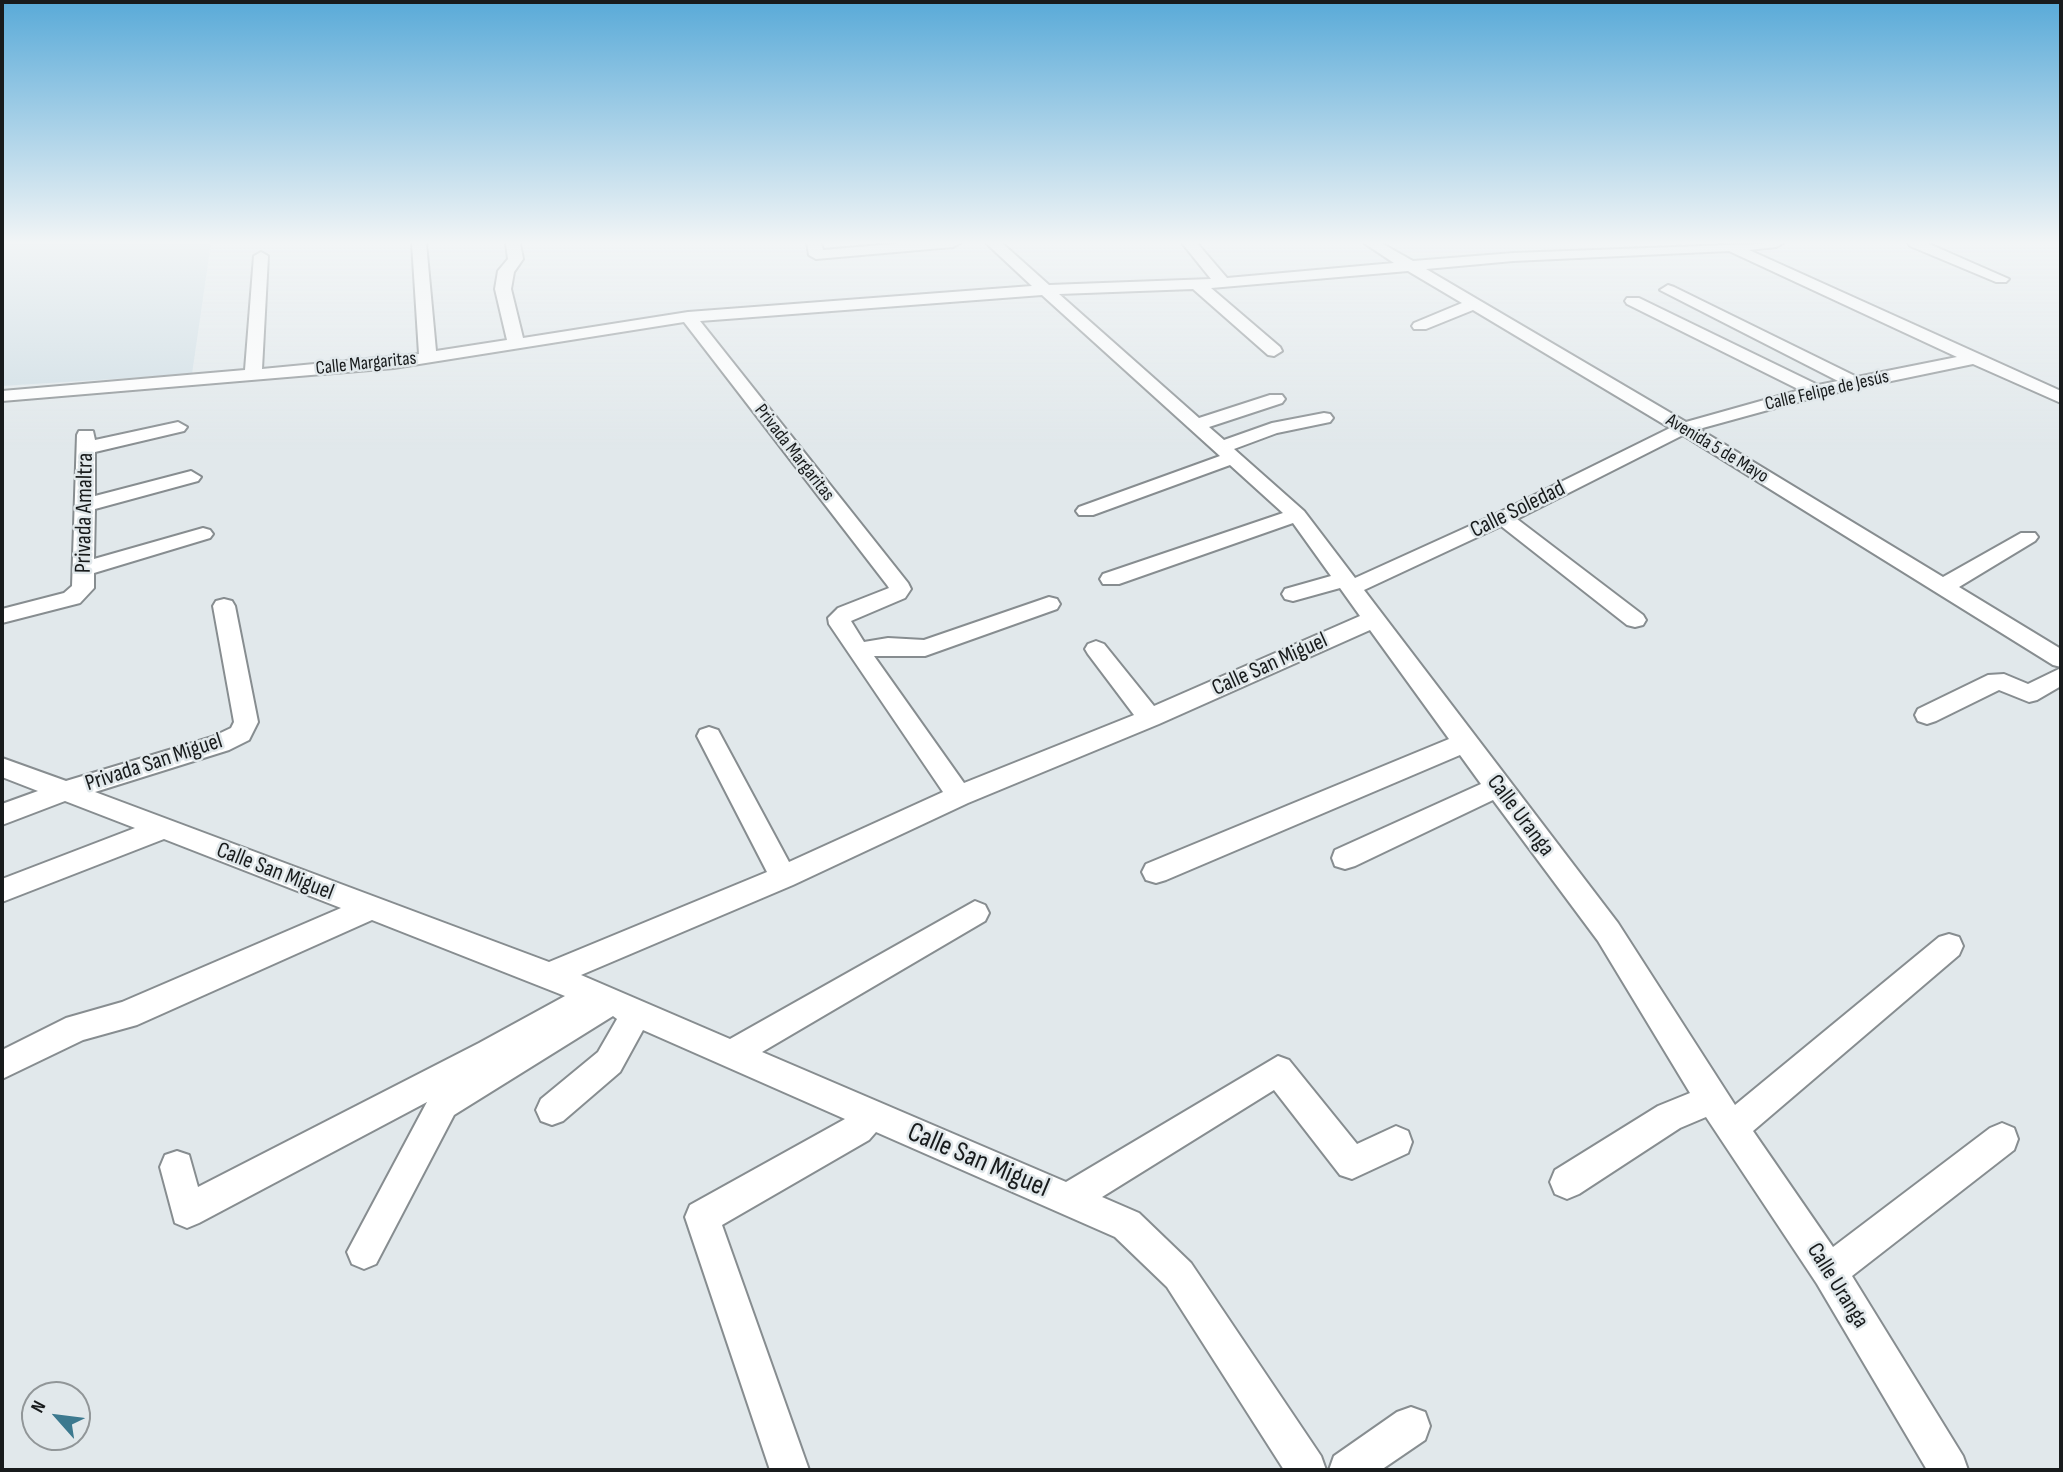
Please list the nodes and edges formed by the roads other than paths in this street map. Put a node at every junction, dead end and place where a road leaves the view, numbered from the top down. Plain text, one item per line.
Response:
1 (257, 312) edge
2 (425, 312) edge
3 (508, 312) edge
4 (758, 312) edge
5 (1069, 312) edge
6 (1229, 312) edge
7 (1455, 312) edge
8 (1487, 312) edge
9 (1655, 312) edge
10 (1712, 312) edge
11 (1870, 312) edge
12 (688, 317) junction
13 (1420, 326) dead end
14 (516, 344) junction
15 (1274, 351) dead end
16 (429, 357) junction
17 (1972, 359) junction
18 (253, 375) junction
19 (2061, 381) edge
20 (1855, 383) junction
21 (2041, 389) junction
22 (1816, 391) junction
23 (2, 396) edge
24 (2061, 398) edge
25 (1276, 399) dead end
26 (1324, 418) dead end
27 (1196, 425) junction
28 (178, 427) dead end
29 (1684, 428) junction
30 (1227, 452) junction
31 (191, 477) dead end
32 (85, 505) junction
33 (1086, 511) dead end
34 (1297, 515) junction
35 (1503, 518) junction
36 (203, 534) dead end
37 (2028, 537) dead end
38 (84, 569) junction
39 (1111, 579) dead end
40 (1348, 582) junction
41 (1944, 586) junction
42 (1293, 594) dead end
43 (1049, 604) dead end
44 (224, 606) dead end
45 (2, 616) edge
46 (1374, 619) junction
47 (1636, 620) dead end
48 (1097, 649) dead end
49 (859, 650) junction
50 (2061, 659) edge
51 (2061, 676) edge
52 (1927, 715) dead end
53 (1150, 718) junction
54 (709, 736) dead end
55 (1466, 742) junction
56 (6, 772) edge
57 (1498, 788) junction
58 (62, 792) junction
59 (959, 796) junction
60 (2, 815) edge
61 (162, 829) junction
62 (1345, 858) dead end
63 (1156, 872) dead end
64 (783, 877) junction
65 (2, 891) edge
66 (370, 908) junction
67 (975, 913) dead end
68 (1949, 947) dead end
69 (549, 975) junction
70 (614, 1004) junction
71 (732, 1054) junction
72 (2, 1065) edge
73 (1712, 1100) junction
74 (552, 1110) dead end
75 (870, 1114) junction
76 (1732, 1128) junction
77 (2002, 1139) dead end
78 (1396, 1142) dead end
79 (177, 1167) dead end
80 (1567, 1182) dead end
81 (1067, 1199) junction
82 (364, 1252) dead end
83 (1829, 1272) junction
84 (1411, 1426) dead end
85 (789, 1470) edge
86 (1307, 1470) edge
87 (1348, 1470) edge
88 (1949, 1470) edge

1 - 18 street
2 - 16 street
3 - 14 street
4 - 12 street, Calle Margaritas
5 - 27 street, Calle Uranga
6 - 15 street
7 - 13 street
8 - 29 street, Avenida 5 de Mayo
9 - 22 street
10 - 20 street
11 - 17 street
12 - 14 street, Calle Margaritas
12 - 49 street, Privada Margaritas
14 - 16 street, Calle Margaritas
16 - 18 street, Calle Margaritas
17 - 20 street, Calle Felipe de Jesús
17 - 21 street
18 - 23 street, Calle Margaritas
19 - 21 street
20 - 22 street, Calle Felipe de Jesús
21 - 24 street
22 - 29 street, Calle Felipe de Jesús
25 - 27 street
26 - 30 street
27 - 30 street, Calle Uranga
28 - 32 street, Privada Amaltra
29 - 35 street, Calle Soledad
29 - 41 street, Avenida 5 de Mayo
30 - 33 street
30 - 34 street, Calle Uranga
31 - 32 street
32 - 38 street, Privada Amaltra
34 - 39 street
34 - 40 street, Calle Uranga
35 - 40 street, Calle Soledad
35 - 47 street
36 - 38 street
37 - 41 street
38 - 45 street, Privada Amaltra
40 - 42 street, Calle Soledad
40 - 46 street, Calle Uranga
41 - 50 street, Avenida 5 de Mayo
43 - 49 street
44 - 58 street, Privada San Miguel
46 - 53 street, Calle San Miguel
46 - 55 street, Calle Uranga
48 - 53 street
49 - 59 street
51 - 52 street
53 - 59 street, Calle San Miguel
54 - 64 street
55 - 57 street, Calle Uranga
55 - 63 street
56 - 58 street, Calle San Miguel
57 - 62 street
57 - 73 street, Calle Uranga
58 - 60 street, Privada San Miguel
58 - 61 street, Calle San Miguel
59 - 64 street, Calle San Miguel
61 - 65 street
61 - 66 street, Calle San Miguel
64 - 69 street, Calle San Miguel
66 - 69 street, Calle San Miguel
66 - 72 street
67 - 71 street
68 - 76 street
69 - 70 street, Calle San Miguel
70 - 71 street, Calle San Miguel
70 - 74 street
70 - 79 street
70 - 82 street
71 - 75 street, Calle San Miguel
73 - 76 street, Calle Uranga
73 - 80 street
75 - 81 street, Calle San Miguel
75 - 85 street
76 - 83 street, Calle Uranga
77 - 83 street
78 - 81 street
81 - 86 street, Calle San Miguel
83 - 88 street, Calle Uranga
84 - 87 street

